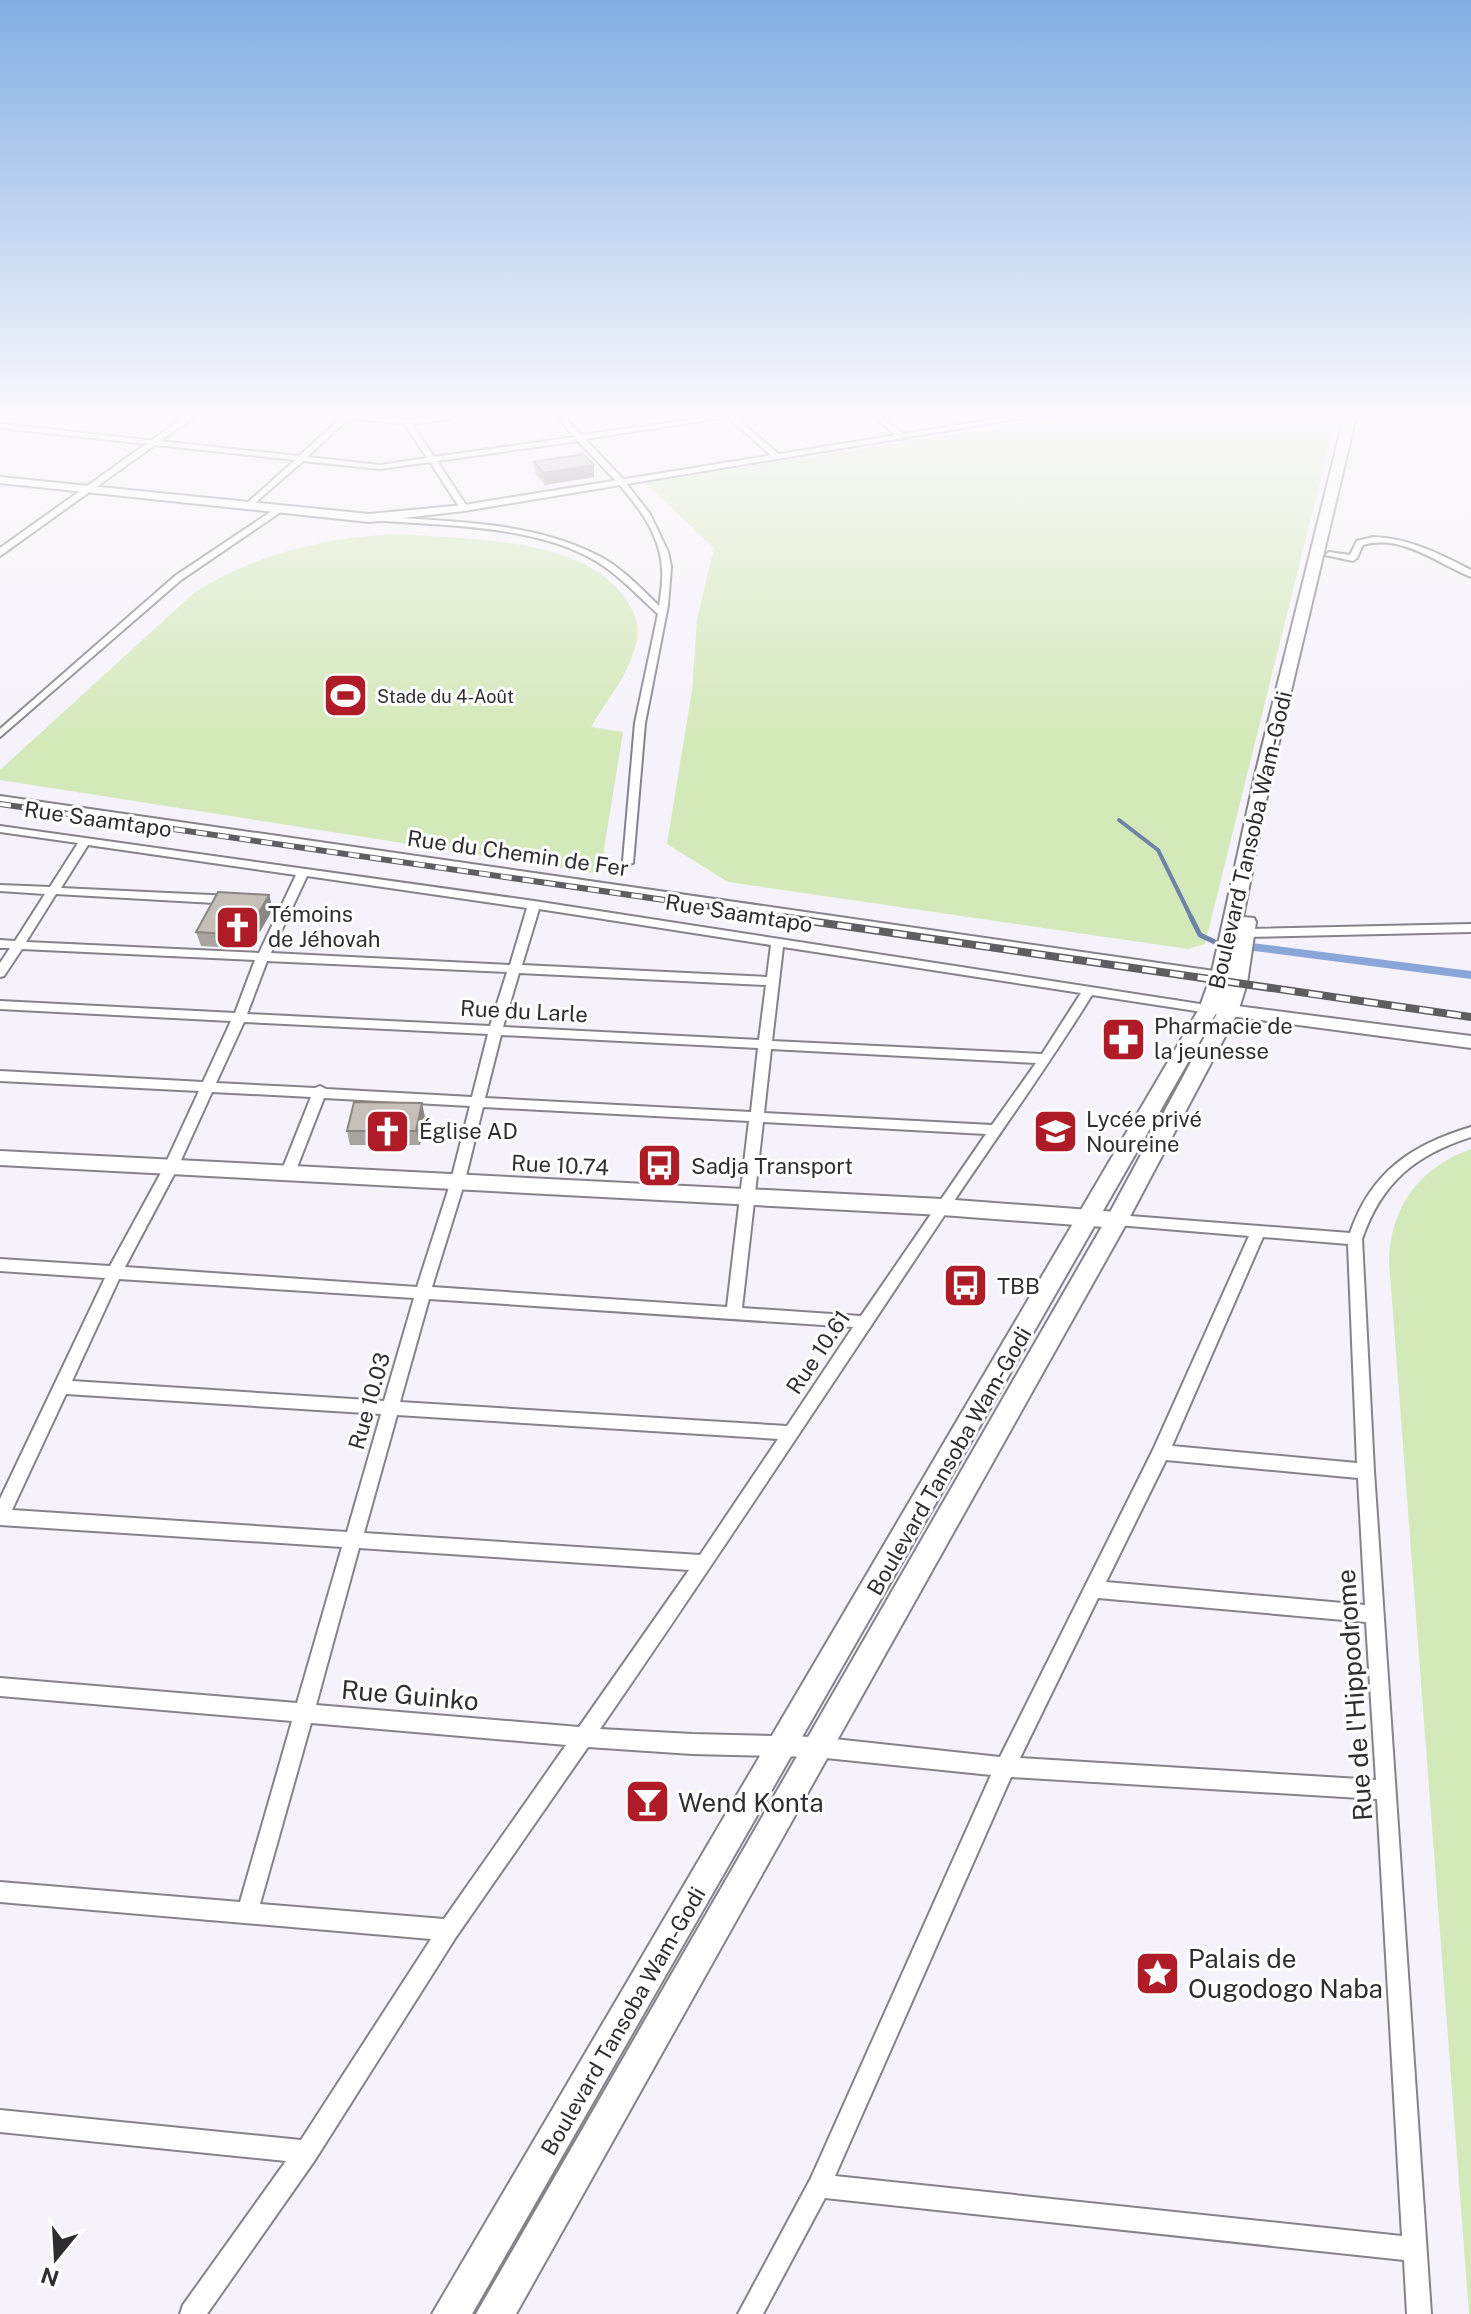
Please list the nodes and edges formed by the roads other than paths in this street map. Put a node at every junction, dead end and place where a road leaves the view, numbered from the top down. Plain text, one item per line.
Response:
1 (37, 525) edge
2 (257, 525) edge
3 (434, 525) edge
4 (652, 525) edge
5 (1324, 525) edge
6 (1335, 525) edge
7 (0, 542) edge
8 (13, 543) junction
9 (0, 553) edge
10 (1329, 555) junction
11 (1471, 574) edge
12 (661, 612) junction
13 (0, 734) edge
14 (0, 799) edge
15 (0, 829) edge
16 (85, 841) junction
17 (629, 861) dead end
18 (303, 872) junction
19 (0, 888) edge
20 (55, 890) junction
21 (241, 901) edge
22 (534, 905) junction
23 (1471, 928) edge
24 (1245, 933) junction
25 (777, 943) junction
26 (0, 944) edge
27 (20, 945) junction
28 (262, 959) junction
29 (513, 968) junction
30 (0, 973) edge
31 (1221, 976) junction
32 (771, 981) junction
33 (1089, 990) junction
34 (0, 1005) edge
35 (1219, 1010) junction
36 (239, 1018) junction
37 (496, 1029) junction
38 (1471, 1042) edge
39 (765, 1044) junction
40 (1046, 1059) junction
41 (0, 1076) edge
42 (209, 1085) junction
43 (320, 1091) junction
44 (478, 1101) junction
45 (756, 1116) junction
46 (995, 1130) junction
47 (1471, 1132) edge
48 (0, 1158) edge
49 (170, 1169) junction
50 (287, 1175) junction
51 (457, 1184) junction
52 (749, 1199) junction
53 (942, 1207) junction
54 (1091, 1218) junction
55 (1117, 1220) junction
56 (1258, 1232) junction
57 (1355, 1239) junction
58 (0, 1265) edge
59 (115, 1272) junction
60 (423, 1293) junction
61 (734, 1312) junction
62 (866, 1322) junction
63 (60, 1387) junction
64 (390, 1408) junction
65 (791, 1433) junction
66 (1161, 1452) junction
67 (1366, 1471) junction
68 (0, 1517) edge
69 (353, 1539) junction
70 (704, 1563) junction
71 (1095, 1589) junction
72 (1375, 1614) junction
73 (0, 1687) edge
74 (304, 1712) junction
75 (582, 1737) junction
76 (782, 1747) junction
77 (816, 1747) junction
78 (1005, 1767) junction
79 (1386, 1790) junction
80 (0, 1892) edge
81 (248, 1910) junction
82 (449, 1930) junction
83 (0, 2121) edge
84 (307, 2152) junction
85 (819, 2186) junction
86 (1415, 2249) junction
87 (192, 2314) edge
88 (451, 2314) edge
89 (495, 2314) edge
90 (750, 2314) edge
91 (1419, 2314) edge

1 - 8 street
2 - 13 street
3 - 12 street
4 - 12 street
5 - 31 main road, Boulevard Tansoba Wam-Godi
6 - 10 main road, Boulevard Tansoba Wam-Godi
7 - 8 street
8 - 9 street
10 - 11 street
10 - 24 main road, Boulevard Tansoba Wam-Godi
12 - 17 street
14 - 31 street, Rue du Chemin de Fer
15 - 16 street, Rue Saamtapo
16 - 18 street, Rue Saamtapo
16 - 20 street
18 - 22 street, Rue Saamtapo
18 - 28 street
19 - 20 street
20 - 21 street
20 - 27 street
22 - 25 street, Rue Saamtapo
22 - 29 street, Rue 10.03
23 - 24 street
24 - 35 main road, Boulevard Tansoba Wam-Godi
25 - 32 street
25 - 33 street, Rue Saamtapo
26 - 27 street
27 - 28 street
27 - 30 street
28 - 29 street
28 - 36 street
29 - 32 street
29 - 37 street, Rue 10.03
31 - 35 main road, Boulevard Tansoba Wam-Godi
32 - 39 street
33 - 35 street, Rue Saamtapo
33 - 40 street, Rue 10.61
34 - 36 street, Rue du Larle
35 - 38 main road, Rue Saamtapo
35 - 54 main road, Boulevard Tansoba Wam-Godi
35 - 55 main road, Boulevard Tansoba Wam-Godi
36 - 37 street, Rue du Larle
36 - 42 street
37 - 39 street, Rue du Larle
37 - 44 street, Rue 10.03
39 - 40 street, Rue du Larle
39 - 45 street
40 - 46 street, Rue 10.61
41 - 42 street
42 - 43 street
42 - 49 street
43 - 44 street
43 - 50 street
44 - 45 street
44 - 51 street, Rue 10.03
45 - 46 street
45 - 52 street
46 - 53 street, Rue 10.61
47 - 57 street, Rue de l'Hippodrome
48 - 49 main road, Rue 10.74
49 - 50 main road, Rue 10.74
49 - 59 street
50 - 51 main road, Rue 10.74
51 - 52 main road, Rue 10.74
51 - 60 street, Rue 10.03
52 - 53 main road, Rue 10.74
52 - 61 street
53 - 54 main road, Rue 10.74
53 - 62 street, Rue 10.61
54 - 55 main road, Rue 10.74
54 - 76 main road, Boulevard Tansoba Wam-Godi
55 - 56 street
55 - 77 main road, Boulevard Tansoba Wam-Godi
56 - 57 street
56 - 66 street
57 - 67 street, Rue de l'Hippodrome
58 - 59 street
59 - 60 street
59 - 63 street
60 - 61 street
60 - 64 street, Rue 10.03
61 - 62 street
62 - 65 street, Rue 10.61
63 - 64 street
63 - 68 street
64 - 65 street
64 - 69 street, Rue 10.03
65 - 70 street, Rue 10.61
66 - 67 street
66 - 71 street
67 - 72 street, Rue de l'Hippodrome
68 - 69 street
69 - 70 street
69 - 74 street, Rue 10.03
70 - 75 street, Rue 10.61
71 - 72 street
71 - 78 street
72 - 79 street, Rue de l'Hippodrome
73 - 74 street, Rue Guinko
74 - 75 street, Rue Guinko
74 - 81 street, Rue 10.03
75 - 76 street, Rue Guinko
75 - 82 street, Rue 10.61
76 - 77 street, Rue Guinko
76 - 88 main road, Boulevard Tansoba Wam-Godi
77 - 78 street, Rue Guinko
77 - 89 main road, Boulevard Tansoba Wam-Godi
78 - 79 street, Rue Guinko
78 - 85 street
79 - 86 street, Rue de l'Hippodrome
80 - 81 street
81 - 82 street
82 - 84 street, Rue 10.61
83 - 84 street
84 - 87 street, Rue 10.61
85 - 86 street
85 - 90 street
86 - 91 street, Rue de l'Hippodrome

